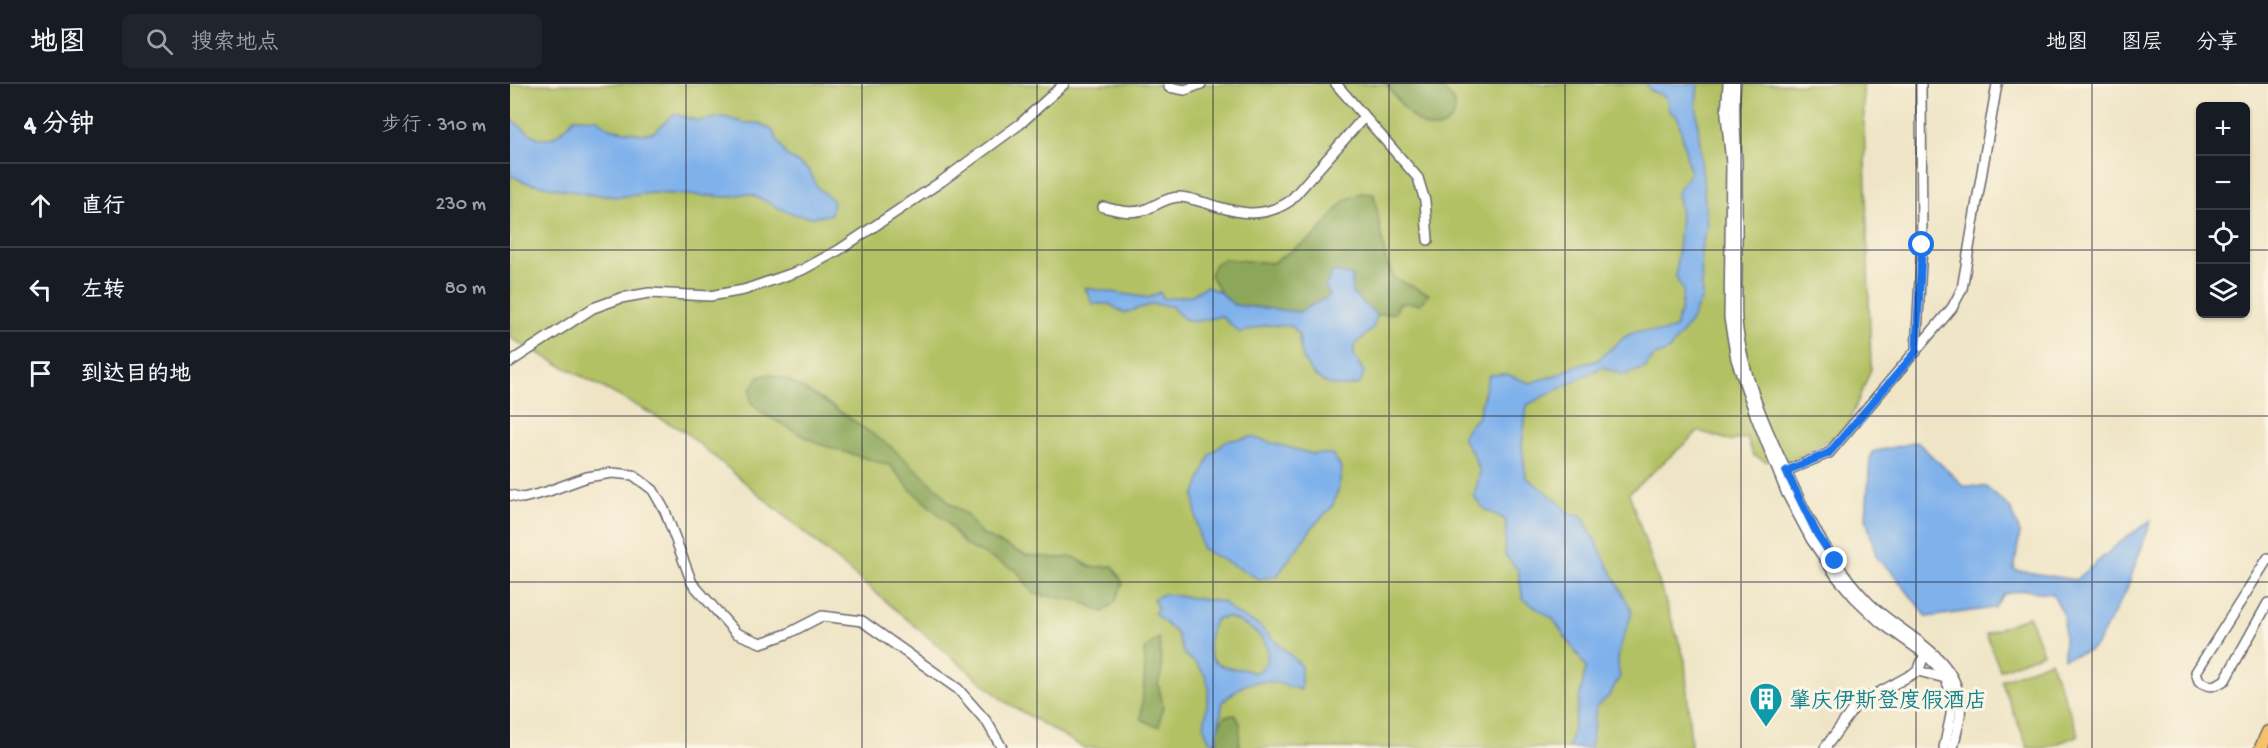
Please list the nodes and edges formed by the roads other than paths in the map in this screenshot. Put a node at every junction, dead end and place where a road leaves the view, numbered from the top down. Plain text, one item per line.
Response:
1 (1064, 84) edge
2 (1169, 84) edge
3 (1202, 84) edge
4 (1336, 84) edge
5 (1728, 84) edge
6 (1736, 84) edge
7 (1921, 84) edge
8 (1997, 84) edge
9 (1365, 116) junction
10 (1103, 207) dead end
11 (1428, 240) dead end
12 (1916, 352) junction
13 (510, 362) edge
14 (1783, 473) junction
15 (510, 495) edge
16 (2268, 558) edge
17 (2268, 603) edge
18 (1925, 654) junction
19 (1918, 671) junction
20 (1945, 678) junction
21 (2268, 732) edge
22 (1002, 748) edge
23 (1825, 748) edge
24 (1944, 748) edge
25 (1953, 748) edge
26 (2261, 748) edge

1 - 13 street
2 - 3 street
4 - 9 street
5 - 14 street
6 - 14 street
7 - 12 street
8 - 12 street
9 - 10 street
9 - 11 street
12 - 14 street
14 - 18 street
14 - 25 street
15 - 22 street
16 - 17 street
18 - 19 street
18 - 20 street
19 - 20 street
19 - 23 street
20 - 24 street
21 - 26 main road

